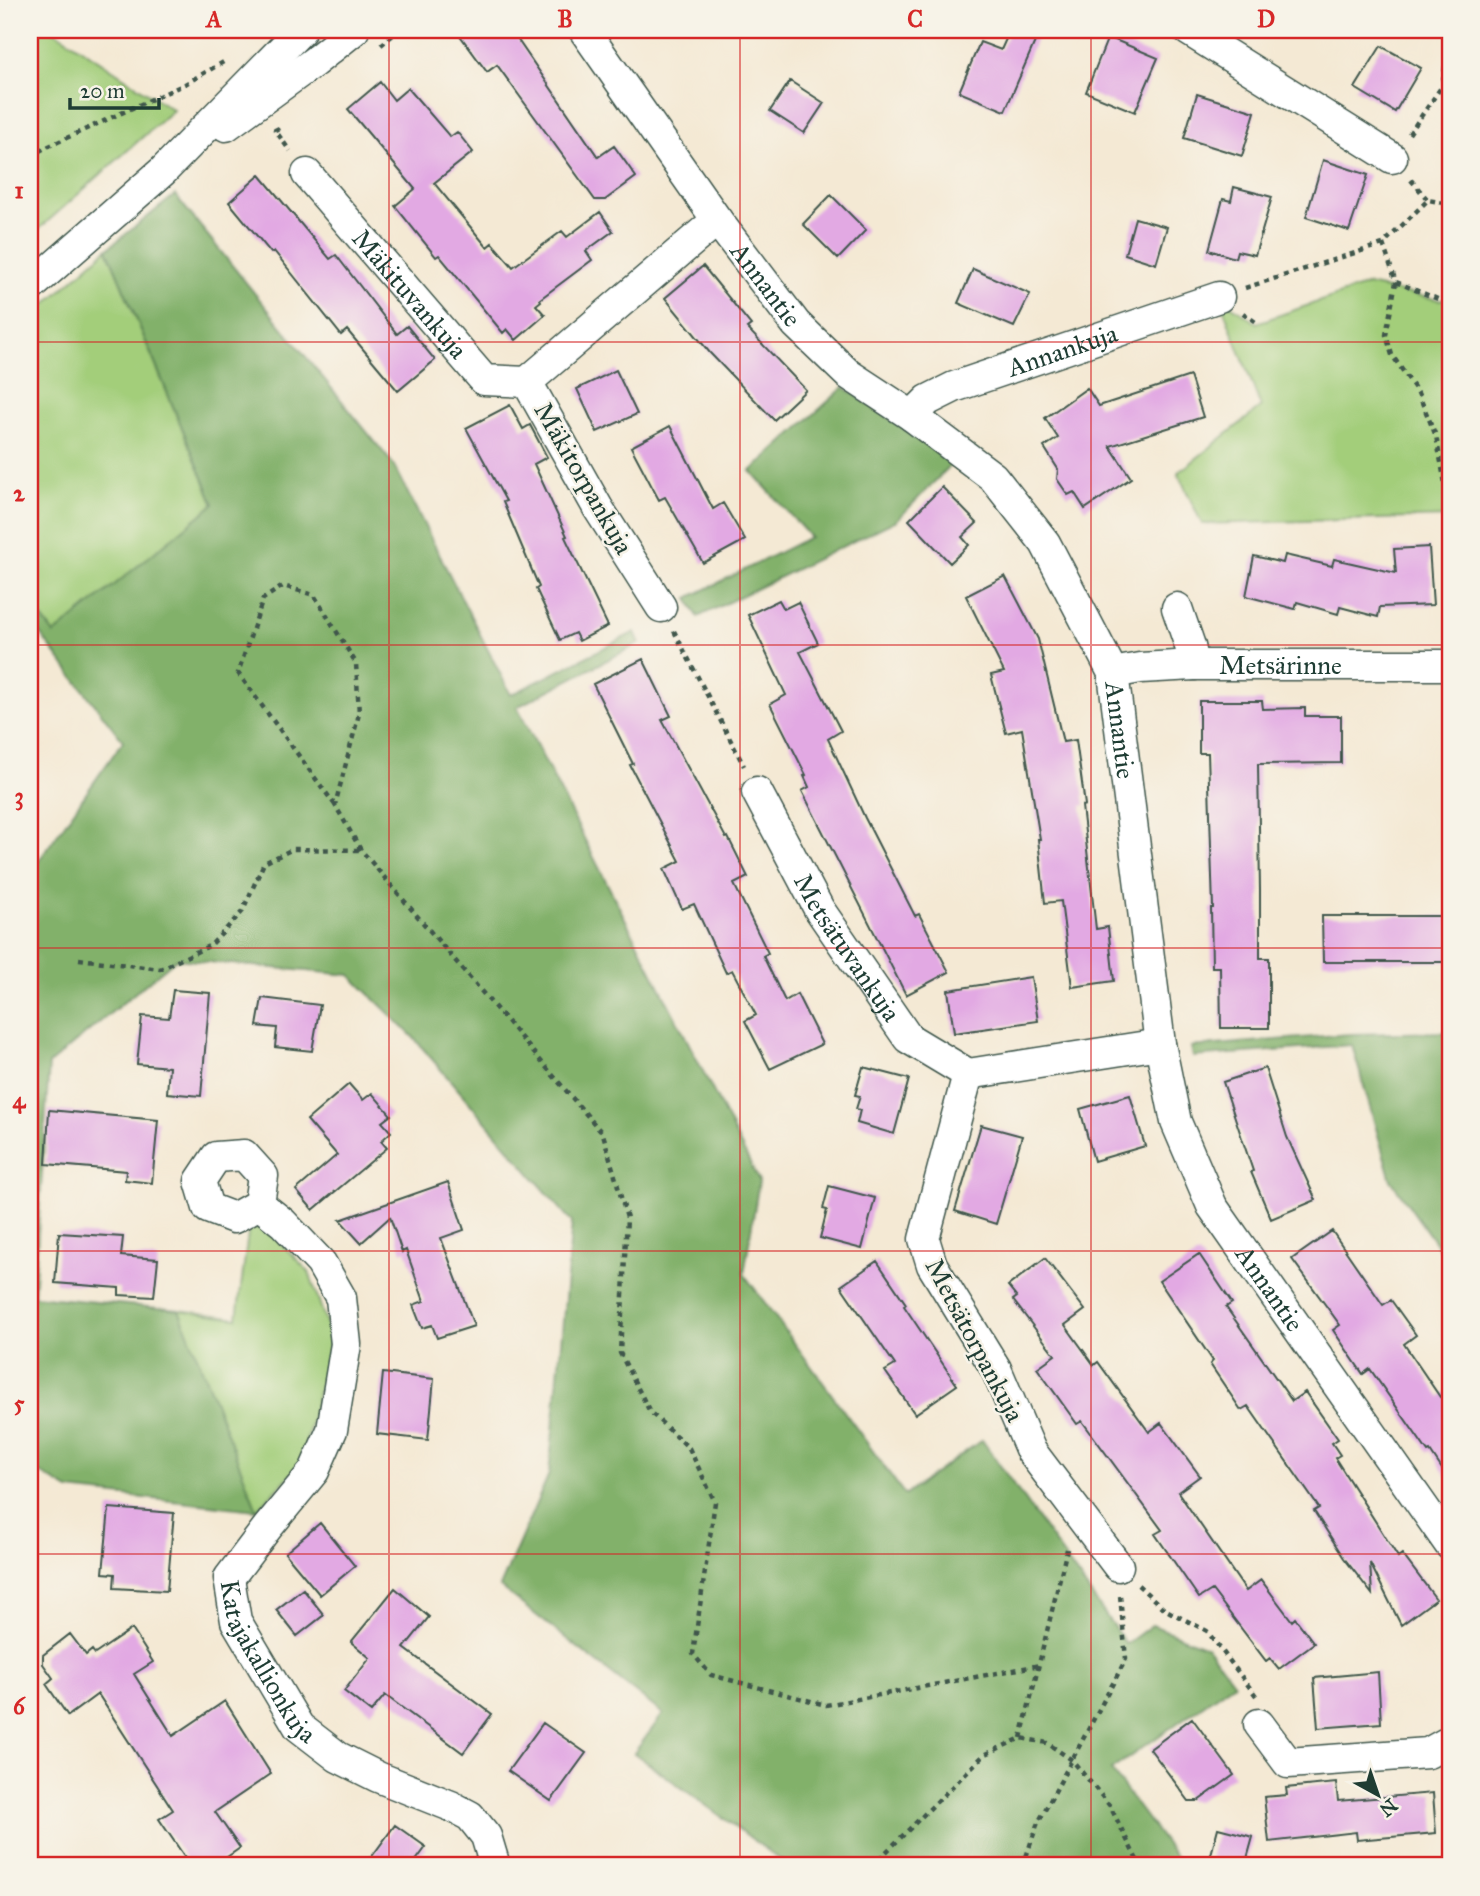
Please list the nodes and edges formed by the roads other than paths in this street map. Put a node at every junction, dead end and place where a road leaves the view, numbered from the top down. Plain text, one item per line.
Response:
1 (301, 30) edge
2 (354, 30) edge
3 (584, 30) edge
4 (1188, 30) edge
5 (1392, 158) road end
6 (163, 171) junction
7 (307, 174) dead end
8 (717, 220) junction
9 (30, 287) edge
10 (1219, 297) road end
11 (527, 382) junction
12 (912, 416) junction
13 (661, 607) road end
14 (1177, 608) dead end
15 (1194, 665) junction
16 (1450, 665) edge
17 (1113, 673) junction
18 (757, 792) road end
19 (1160, 1044) junction
20 (968, 1074) junction
21 (259, 1204) dead end
22 (1450, 1545) edge
23 (1118, 1566) road end
24 (1259, 1724) road end
25 (1450, 1741) edge
26 (495, 1866) edge

1 - 6 street
2 - 6 street
3 - 8 street, Annantie
4 - 5 street
6 - 9 street
7 - 11 street, Mäkituvankuja
8 - 11 street, Mäkitorpankuja
8 - 12 street, Annantie
10 - 12 street, Annankuja
11 - 13 street, Mäkitorpankuja
12 - 17 street, Annantie
14 - 15 street
15 - 16 street, Metsärinne
15 - 17 street, Metsärinne
17 - 19 street, Annantie
18 - 20 street, Metsätuvankuja
19 - 20 street
19 - 22 street, Annantie
20 - 23 street, Metsätorpankuja
21 - 26 street, Katajakallionkuja
24 - 25 street

